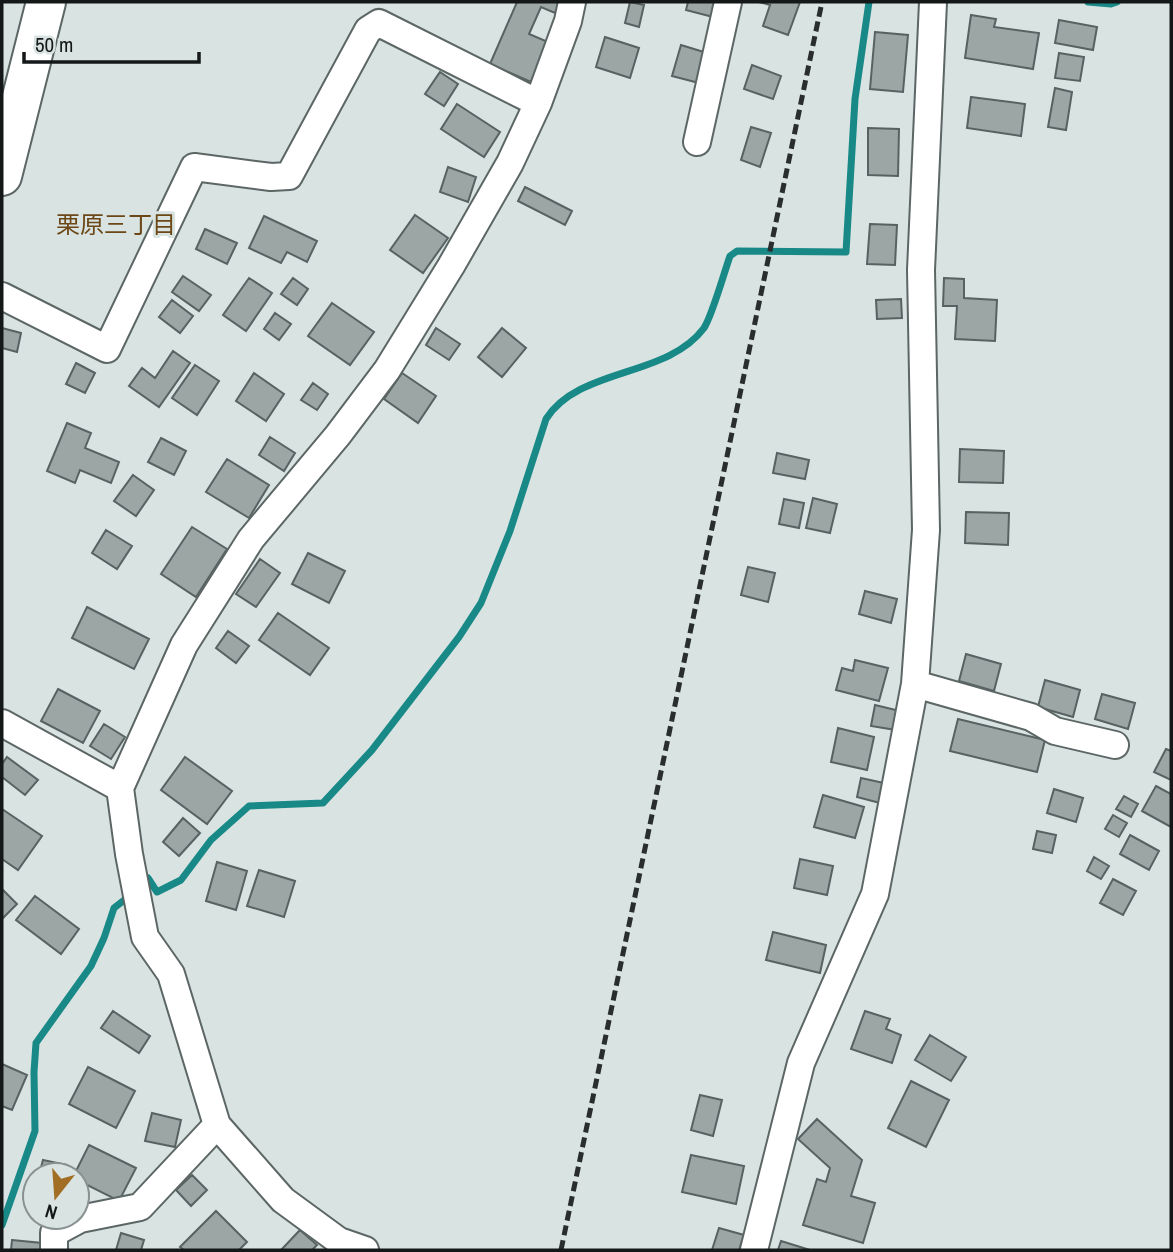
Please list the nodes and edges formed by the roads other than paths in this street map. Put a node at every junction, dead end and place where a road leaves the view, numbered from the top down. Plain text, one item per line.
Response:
1 (46, 2) edge
2 (572, 2) edge
3 (728, 2) edge
4 (933, 2) edge
5 (538, 103) junction
6 (697, 142) dead end
7 (2, 176) edge
8 (2, 296) edge
9 (915, 684) junction
10 (2, 723) edge
11 (1115, 745) dead end
12 (120, 788) junction
13 (217, 1125) junction
14 (337, 1245) edge
15 (54, 1250) edge
16 (365, 1250) edge
17 (754, 1250) edge

1 - 7 highway
2 - 5 street
3 - 6 street
4 - 9 street
5 - 8 street
5 - 12 street
9 - 11 street
9 - 17 street
10 - 12 street
12 - 13 street
13 - 14 street
13 - 15 street
14 - 16 street

